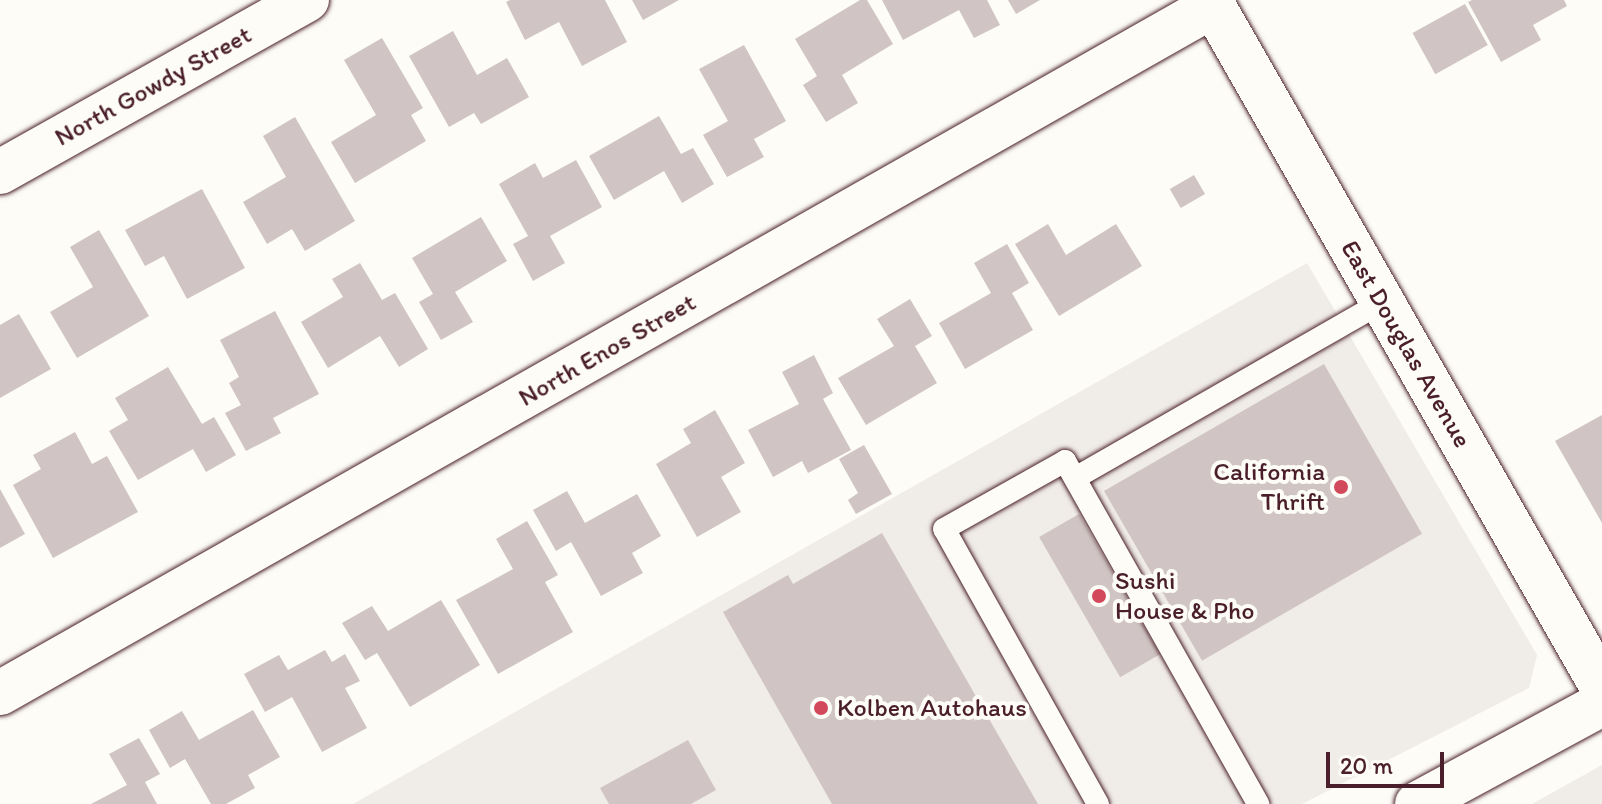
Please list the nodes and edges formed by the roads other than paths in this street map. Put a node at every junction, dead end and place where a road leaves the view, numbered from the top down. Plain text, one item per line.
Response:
1 (307, 0) edge
2 (1212, 3) edge
3 (0, 172) edge
4 (1382, 302) junction
5 (1075, 478) junction
6 (1602, 687) edge
7 (0, 693) edge
8 (1602, 704) edge
9 (1098, 804) edge
10 (1258, 804) edge
11 (1417, 804) edge

1 - 3 street, North Gowdy Street
2 - 4 street, East Douglas Avenue
2 - 7 street, North Enos Street
4 - 5 lane
4 - 6 street, East Douglas Avenue
5 - 9 lane
5 - 10 lane
8 - 11 street

